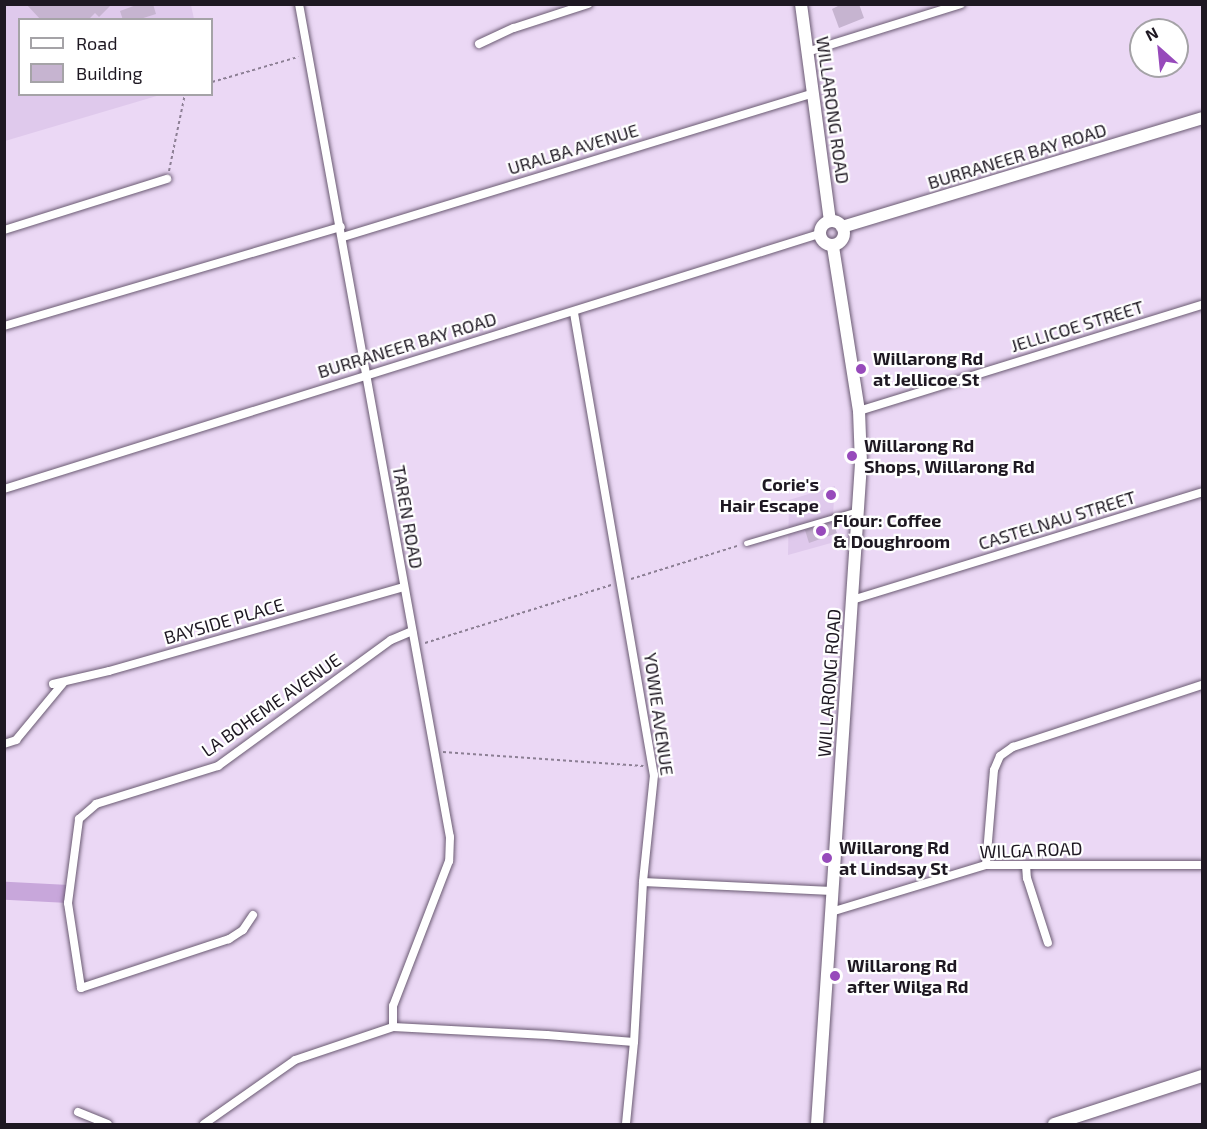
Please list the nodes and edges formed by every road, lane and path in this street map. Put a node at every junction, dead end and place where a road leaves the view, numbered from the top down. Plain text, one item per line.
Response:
1 (299, 4) edge
2 (588, 4) edge
3 (801, 4) edge
4 (961, 4) edge
5 (479, 44) dead end
6 (807, 52) junction
7 (308, 54) junction
8 (213, 82) edge
9 (813, 93) junction
10 (185, 96) edge
11 (1203, 118) edge
12 (167, 179) joint
13 (830, 221) junction
14 (842, 226) junction
15 (341, 227) junction
16 (4, 230) edge
17 (819, 234) junction
18 (343, 237) junction
19 (833, 246) junction
20 (1203, 305) edge
21 (574, 313) junction
22 (4, 326) edge
23 (367, 376) junction
24 (859, 411) junction
25 (4, 489) edge
26 (1203, 492) edge
27 (858, 510) junction
28 (746, 543) joint
29 (621, 582) junction
30 (403, 587) junction
31 (852, 600) junction
32 (412, 631) junction
33 (415, 645) junction
34 (64, 682) junction
35 (53, 684) dead end
36 (1203, 685) edge
37 (4, 744) edge
38 (434, 752) junction
39 (653, 766) junction
40 (1203, 864) edge
41 (986, 865) junction
42 (1026, 865) junction
43 (643, 882) junction
44 (832, 891) junction
45 (831, 912) junction
46 (253, 915) dead end
47 (1048, 943) dead end
48 (393, 1027) junction
49 (634, 1042) junction
50 (1203, 1076) edge
51 (78, 1112) dead end
52 (108, 1125) edge
53 (204, 1125) edge
54 (626, 1125) edge
55 (817, 1125) edge
56 (1054, 1125) edge

1 - 7 street, TAREN ROAD
2 - 5 street
3 - 6 street, WILLARONG ROAD
4 - 6 street
6 - 9 street, WILLARONG ROAD
7 - 8 path
7 - 15 street, TAREN ROAD
9 - 13 street, WILLARONG ROAD
9 - 18 street, URALBA AVENUE
10 - 12 path
11 - 14 street, BURRANEER BAY ROAD
12 - 16 street
13 - 14 street
13 - 17 street
14 - 19 street
15 - 18 street, TAREN ROAD
15 - 22 street
17 - 19 street
17 - 21 street, BURRANEER BAY ROAD
18 - 23 street, TAREN ROAD
19 - 24 street, WILLARONG ROAD
20 - 24 street, JELLICOE STREET
21 - 23 street, BURRANEER BAY ROAD
21 - 29 street, YOWIE AVENUE
23 - 25 street, BURRANEER BAY ROAD
23 - 30 street, TAREN ROAD
24 - 27 street, WILLARONG ROAD
26 - 31 street, CASTELNAU STREET
27 - 28 lane
27 - 31 street, WILLARONG ROAD
28 - 29 path
29 - 33 path
29 - 39 street, YOWIE AVENUE
30 - 32 street, TAREN ROAD
30 - 34 street, BAYSIDE PLACE
31 - 44 street, WILLARONG ROAD
32 - 33 street, TAREN ROAD
32 - 46 street, LA BOHEME AVENUE
33 - 38 street, TAREN ROAD
34 - 35 street, BAYSIDE PLACE
34 - 37 street
36 - 41 street
38 - 39 path
38 - 48 street, TAREN ROAD
39 - 43 street, YOWIE AVENUE
40 - 42 street, WILGA ROAD
41 - 42 street, WILGA ROAD
41 - 45 street, WILGA ROAD
42 - 47 street
43 - 44 street
43 - 49 street, YOWIE AVENUE
44 - 45 street, WILLARONG ROAD
45 - 55 street, WILLARONG ROAD
48 - 49 street
48 - 53 street
49 - 54 street, YOWIE AVENUE
50 - 56 street
51 - 52 street

